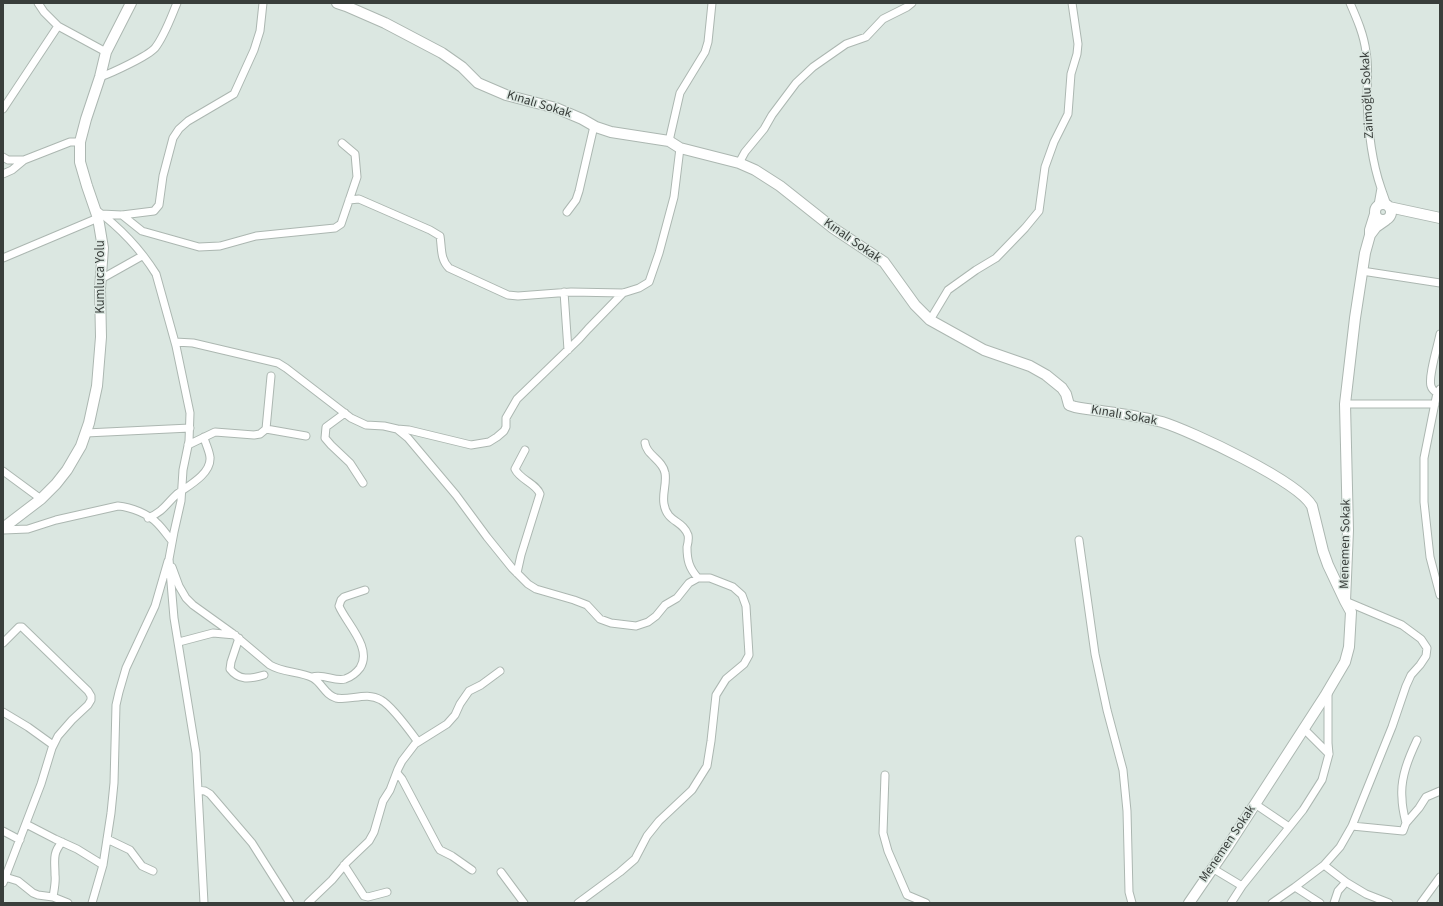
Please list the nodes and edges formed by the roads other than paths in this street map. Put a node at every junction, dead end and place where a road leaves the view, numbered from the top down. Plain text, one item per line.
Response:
1 (38, 3) edge
2 (131, 3) edge
3 (177, 3) edge
4 (263, 3) edge
5 (337, 3) edge
6 (706, 3) edge
7 (712, 3) edge
8 (912, 3) edge
9 (1072, 3) edge
10 (1350, 3) edge
11 (710, 17) junction
12 (58, 26) junction
13 (106, 52) junction
14 (100, 77) junction
15 (3, 110) edge
16 (594, 126) junction
17 (669, 141) junction
18 (80, 142) junction
19 (342, 143) dead end
20 (680, 148) junction
21 (3, 157) edge
22 (24, 160) junction
23 (739, 163) junction
24 (3, 174) edge
25 (349, 200) junction
26 (1382, 208) junction
27 (567, 212) dead end
28 (1413, 213) junction
29 (98, 214) junction
30 (122, 215) junction
31 (1440, 218) edge
32 (1387, 219) junction
33 (1370, 235) junction
34 (142, 256) junction
35 (3, 258) edge
36 (1362, 271) junction
37 (101, 279) junction
38 (1440, 283) edge
39 (564, 292) junction
40 (623, 294) junction
41 (930, 320) junction
42 (1440, 334) edge
43 (175, 342) junction
44 (568, 350) junction
45 (270, 376) dead end
46 (1439, 391) edge
47 (1345, 404) junction
48 (1435, 404) junction
49 (345, 413) junction
50 (190, 428) junction
51 (266, 429) junction
52 (398, 429) junction
53 (86, 433) junction
54 (306, 436) dead end
55 (204, 437) junction
56 (645, 443) dead end
57 (188, 445) junction
58 (524, 450) dead end
59 (3, 471) edge
60 (363, 482) dead end
61 (182, 491) junction
62 (41, 500) junction
63 (148, 518) junction
64 (3, 529) edge
65 (1079, 540) dead end
66 (172, 541) junction
67 (169, 559) junction
68 (517, 573) junction
69 (698, 578) junction
70 (365, 590) dead end
71 (1440, 595) edge
72 (1345, 601) junction
73 (237, 637) junction
74 (3, 642) edge
75 (178, 642) junction
76 (500, 671) dead end
77 (264, 675) dead end
78 (312, 677) junction
79 (1328, 691) junction
80 (3, 712) edge
81 (1304, 729) junction
82 (1417, 740) dead end
83 (418, 742) junction
84 (53, 745) junction
85 (1330, 754) junction
86 (396, 773) junction
87 (885, 775) dead end
88 (198, 790) junction
89 (1440, 791) edge
90 (1255, 804) junction
91 (1406, 823) junction
92 (26, 824) junction
93 (1352, 826) junction
94 (1289, 827) junction
95 (3, 831) edge
96 (107, 839) junction
97 (20, 840) junction
98 (62, 842) junction
99 (103, 865) junction
100 (344, 865) junction
101 (1324, 865) junction
102 (1212, 868) junction
103 (472, 870) dead end
104 (153, 871) dead end
105 (501, 872) dead end
106 (1440, 877) edge
107 (4, 880) edge
108 (1346, 882) junction
109 (1242, 886) junction
110 (1294, 887) junction
111 (388, 892) dead end
112 (53, 897) junction
113 (68, 903) edge
114 (92, 903) edge
115 (204, 903) edge
116 (290, 903) edge
117 (308, 903) edge
118 (524, 903) edge
119 (578, 903) edge
120 (926, 903) edge
121 (1132, 903) edge
122 (1189, 903) edge
123 (1231, 903) edge
124 (1272, 903) edge
125 (1320, 903) edge
126 (1334, 903) edge
127 (1389, 903) edge
128 (1421, 903) edge

1 - 12 street
2 - 13 street, Kumluca Yolu
3 - 14 street
4 - 30 street
5 - 16 street, Kınalı Sokak
6 - 11 street
7 - 11 street
8 - 23 street
9 - 41 street
10 - 26 street, Zaimoğlu Sokak
11 - 17 street
12 - 13 street
12 - 15 street
13 - 14 street, Kumluca Yolu
14 - 18 street, Kumluca Yolu
16 - 17 street, Kınalı Sokak
16 - 27 street
17 - 20 street, Kınalı Sokak
18 - 22 street
18 - 29 street, Kumluca Yolu
19 - 25 street
20 - 23 street, Kınalı Sokak
20 - 40 street
21 - 22 street
22 - 24 street
23 - 41 street, Kınalı Sokak
25 - 30 street
25 - 39 street
26 - 28 street
26 - 32 street
26 - 33 street, Menemen Sokak
28 - 31 street
28 - 32 street
29 - 30 street
29 - 34 street
29 - 35 street
29 - 37 street, Kumluca Yolu
32 - 33 street
33 - 36 street, Menemen Sokak
34 - 37 street
34 - 43 street
36 - 38 street
36 - 47 street, Menemen Sokak
37 - 53 street, Kumluca Yolu
39 - 40 street
39 - 44 street
40 - 44 street
41 - 72 street, Kınalı Sokak
42 - 46 street
43 - 49 street
43 - 50 street
44 - 52 street
45 - 51 street
46 - 48 street
47 - 48 street
47 - 72 street, Menemen Sokak
48 - 71 street
49 - 52 street
49 - 60 street
50 - 53 street
50 - 57 street
51 - 54 street
51 - 55 street
52 - 68 street
53 - 62 street, Kumluca Yolu
55 - 57 street
55 - 61 street
56 - 69 street
57 - 61 street
58 - 68 street
59 - 62 street
61 - 63 street
61 - 66 street
62 - 64 street, Kumluca Yolu
63 - 64 street
63 - 66 street
65 - 121 street
66 - 67 street
67 - 73 street
67 - 75 street
67 - 96 street
68 - 69 street
69 - 119 street
70 - 78 street
72 - 79 street, Menemen Sokak
72 - 93 street
73 - 75 street
73 - 77 street
73 - 78 street
74 - 84 street
75 - 88 street
76 - 83 street
78 - 83 street
79 - 81 street, Menemen Sokak
79 - 85 street
80 - 84 street
81 - 85 street
81 - 90 street, Menemen Sokak
82 - 91 street
83 - 86 street
84 - 92 street
85 - 94 street
86 - 100 street
86 - 103 street
87 - 120 street
88 - 115 street
88 - 116 street
89 - 91 street
90 - 94 street
90 - 102 street, Menemen Sokak
91 - 93 street
92 - 97 street
92 - 98 street
93 - 101 street
94 - 109 street
95 - 97 street
96 - 99 street
96 - 104 street
97 - 107 street
98 - 99 street
98 - 112 street
99 - 114 street
100 - 111 street
100 - 117 street
101 - 108 street
101 - 110 street
102 - 109 street
102 - 122 street, Menemen Sokak
105 - 118 street
106 - 128 street
107 - 112 street
108 - 126 street
108 - 127 street
109 - 123 street
110 - 124 street
110 - 125 street
112 - 113 street

